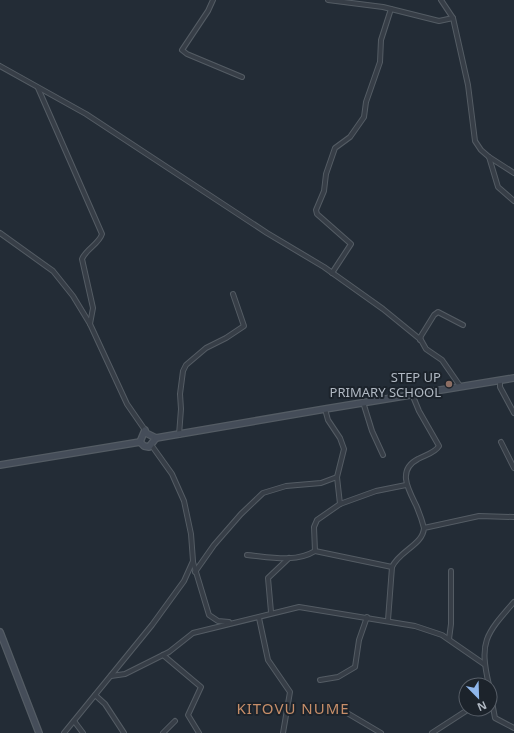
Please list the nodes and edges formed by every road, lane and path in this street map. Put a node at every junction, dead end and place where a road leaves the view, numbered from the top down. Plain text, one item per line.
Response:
1 (213, 0) edge
2 (328, 0) edge
3 (441, 0) edge
4 (391, 9) junction
5 (453, 18) junction
6 (0, 66) edge
7 (242, 77) dead end
8 (38, 88) junction
9 (490, 157) junction
10 (514, 173) edge
11 (514, 201) edge
12 (0, 233) edge
13 (332, 273) junction
14 (233, 294) dead end
15 (90, 324) junction
16 (463, 326) dead end
17 (420, 340) junction
18 (514, 378) edge
19 (500, 380) junction
20 (460, 386) junction
21 (412, 394) junction
22 (363, 402) junction
23 (325, 408) junction
24 (514, 413) edge
25 (145, 430) junction
26 (179, 435) junction
27 (156, 438) junction
28 (140, 442) junction
29 (501, 442) dead end
30 (152, 446) junction
31 (383, 455) dead end
32 (0, 465) edge
33 (514, 468) edge
34 (338, 477) junction
35 (406, 485) junction
36 (340, 504) junction
37 (514, 518) edge
38 (424, 528) junction
39 (315, 551) junction
40 (247, 555) dead end
41 (289, 558) junction
42 (193, 561) junction
43 (392, 567) junction
44 (452, 571) dead end
45 (195, 572) junction
46 (514, 602) edge
47 (271, 612) junction
48 (367, 617) junction
49 (259, 618) junction
50 (388, 620) junction
51 (233, 622) junction
52 (0, 632) edge
53 (449, 639) junction
54 (163, 655) junction
55 (484, 664) junction
56 (111, 676) junction
57 (487, 677) edge
58 (320, 680) dead end
59 (95, 695) junction
60 (342, 710) dead end
61 (458, 716) edge
62 (495, 717) edge
63 (74, 721) junction
64 (175, 722) dead end
65 (514, 728) edge
66 (40, 733) edge
67 (64, 733) edge
68 (83, 733) edge
69 (124, 733) edge
70 (163, 733) edge
71 (199, 733) edge
72 (283, 733) edge
73 (381, 733) edge
74 (432, 733) edge

1 - 7 street
2 - 4 street
3 - 5 street
4 - 5 street
4 - 13 street
5 - 9 street
6 - 8 street
8 - 13 street
8 - 15 street
9 - 10 street
9 - 11 street
12 - 15 street
13 - 17 street
14 - 26 street
15 - 25 street
16 - 17 street
17 - 20 street
18 - 19 street
19 - 20 street
19 - 24 street
20 - 21 street
21 - 22 street
21 - 35 street
22 - 23 street
22 - 31 street
23 - 26 street
23 - 34 street
25 - 27 street
25 - 28 street
26 - 27 street
27 - 30 street
28 - 30 street
28 - 32 street
29 - 33 street
30 - 42 street
34 - 36 street
34 - 45 street
35 - 36 street
35 - 38 street
36 - 39 street
37 - 38 street
38 - 43 street
39 - 41 street
39 - 43 street
40 - 41 street
41 - 47 street
42 - 45 street
42 - 56 street
43 - 50 street
44 - 53 street
45 - 51 street
46 - 55 street
47 - 48 street
47 - 49 street
48 - 50 street
48 - 58 street
49 - 51 street
49 - 72 street
50 - 53 street
51 - 54 street
52 - 66 street
53 - 55 street
54 - 56 street
54 - 71 street
55 - 57 street
56 - 59 street
59 - 63 street
59 - 69 street
60 - 73 street
61 - 74 street
62 - 65 street
63 - 67 street
63 - 68 street
64 - 70 street

